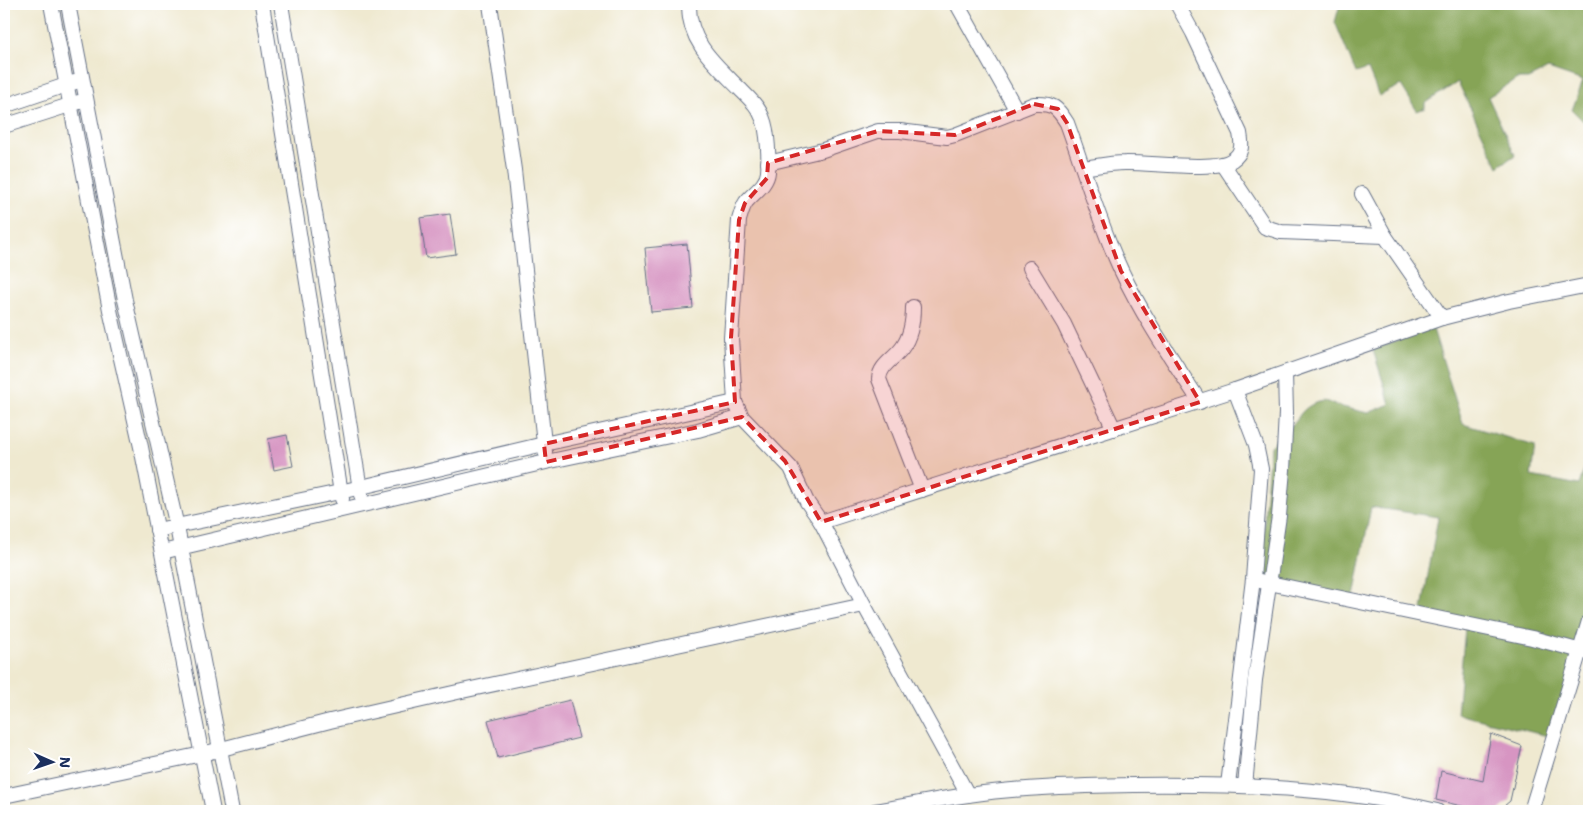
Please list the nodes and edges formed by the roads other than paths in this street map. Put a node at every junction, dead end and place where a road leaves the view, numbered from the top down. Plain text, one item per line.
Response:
1 (52, 4) edge
2 (68, 4) edge
3 (262, 4) edge
4 (281, 4) edge
5 (490, 4) edge
6 (689, 4) edge
7 (957, 4) edge
8 (1177, 4) edge
9 (83, 80) junction
10 (67, 85) junction
11 (87, 100) junction
12 (71, 104) junction
13 (4, 106) edge
14 (1017, 111) junction
15 (4, 126) edge
16 (768, 163) junction
17 (1222, 164) junction
18 (1083, 168) junction
19 (1362, 194) dead end
20 (1385, 236) junction
21 (1030, 268) dead end
22 (1589, 285) edge
23 (913, 307) dead end
24 (1442, 318) junction
25 (1285, 373) junction
26 (1235, 390) junction
27 (735, 402) junction
28 (1200, 402) junction
29 (742, 417) junction
30 (1114, 429) junction
31 (544, 444) junction
32 (546, 462) junction
33 (360, 488) junction
34 (922, 490) junction
35 (340, 492) junction
36 (364, 505) junction
37 (344, 510) junction
38 (820, 522) junction
39 (178, 527) junction
40 (157, 530) junction
41 (182, 548) junction
42 (162, 552) junction
43 (1253, 579) junction
44 (1268, 582) junction
45 (864, 605) junction
46 (1589, 621) edge
47 (1585, 651) edge
48 (221, 748) junction
49 (202, 754) junction
50 (1228, 784) junction
51 (1245, 786) junction
52 (968, 795) junction
53 (4, 796) edge
54 (213, 811) edge
55 (232, 811) edge
56 (875, 811) edge
57 (1437, 811) edge
58 (1531, 811) edge

1 - 10 street
2 - 9 street
3 - 35 street
4 - 33 street
5 - 31 street
6 - 16 street
7 - 14 street
8 - 17 street
9 - 10 street
9 - 11 street
10 - 12 street
10 - 13 street
11 - 12 street
11 - 39 street
12 - 15 street
12 - 40 street
14 - 16 street
14 - 18 street
16 - 27 street
17 - 18 street
17 - 20 street
18 - 28 street
19 - 20 street
20 - 24 street
21 - 30 street
22 - 24 street
23 - 34 street
24 - 25 street
25 - 26 street
25 - 44 street
26 - 28 street
26 - 43 street
27 - 29 street
27 - 31 street
28 - 30 street
29 - 32 street
29 - 38 street
30 - 34 street
31 - 32 street
31 - 33 street
32 - 36 street
33 - 35 street
33 - 36 street
34 - 38 street
35 - 37 street
35 - 39 street
36 - 37 street
37 - 41 street
38 - 45 street
39 - 40 street
39 - 41 street
40 - 42 street
41 - 42 street
41 - 48 street
42 - 49 street
43 - 44 street
43 - 50 street
44 - 47 street
44 - 51 street
45 - 48 street
45 - 52 street
46 - 47 street
47 - 58 street
48 - 49 street
48 - 55 street
49 - 53 street
49 - 54 street
50 - 51 street
50 - 52 street
51 - 57 street
52 - 56 street

